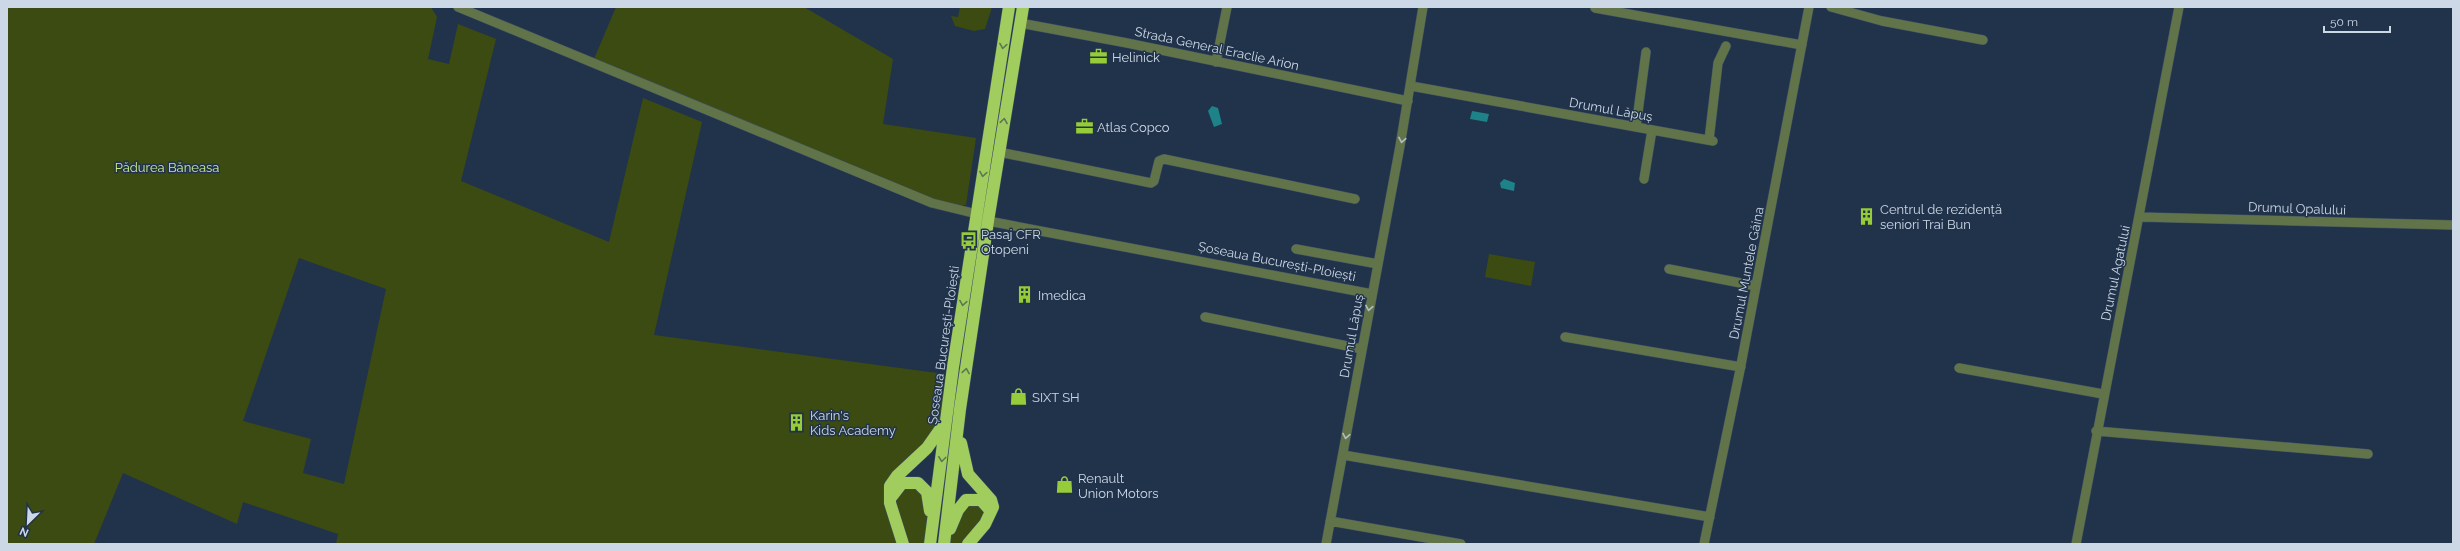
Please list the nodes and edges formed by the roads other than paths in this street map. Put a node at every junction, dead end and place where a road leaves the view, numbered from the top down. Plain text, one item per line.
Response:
1 (458, 7) edge
2 (1009, 7) edge
3 (1023, 7) edge
4 (1227, 7) edge
5 (1424, 7) edge
6 (1810, 7) edge
7 (1831, 7) edge
8 (2179, 7) edge
9 (1595, 8) dead end
10 (1020, 23) junction
11 (1983, 40) dead end
12 (1802, 45) junction
13 (1726, 46) dead end
14 (1646, 52) dead end
15 (1216, 62) junction
16 (1410, 86) junction
17 (1408, 101) junction
18 (1636, 127) junction
19 (1652, 130) junction
20 (999, 152) junction
21 (1644, 179) dead end
22 (1355, 199) dead end
23 (976, 214) junction
24 (2140, 216) junction
25 (988, 221) junction
26 (2453, 225) edge
27 (1296, 249) dead end
28 (1378, 264) junction
29 (1669, 269) dead end
30 (1756, 286) junction
31 (1372, 294) junction
32 (1205, 317) dead end
33 (1565, 337) dead end
34 (1362, 349) junction
35 (1741, 367) junction
36 (1959, 368) dead end
37 (2103, 394) junction
38 (946, 420) junction
39 (958, 426) junction
40 (2096, 431) junction
41 (2368, 454) dead end
42 (1343, 455) junction
43 (890, 503) junction
44 (990, 514) junction
45 (1710, 517) junction
46 (1330, 521) junction
47 (930, 543) edge
48 (903, 544) edge
49 (944, 544) edge
50 (968, 544) edge
51 (1326, 544) edge
52 (1461, 544) edge
53 (1704, 544) edge
54 (2076, 544) edge

1 - 23 street
2 -> 23 highway, Șoseaua București-Ploiești
3 - 10 highway, Șoseaua București-Ploiești
4 - 15 street
5 - 16 street, Drumul Lăpuș
6 - 12 street, Drumul Muntele Găina
7 - 11 street
8 - 24 street, Drumul Agatului
9 - 12 street
10 - 15 street, Strada General Eraclie Arion
20 -> 10 highway, Șoseaua București-Ploiești
12 - 30 street, Drumul Muntele Găina
13 - 19 street, Drumul Lăpuș
14 - 18 street
15 - 17 street, Strada General Eraclie Arion
16 - 17 street, Drumul Lăpuș
16 - 18 street, Drumul Lăpuș
17 -> 28 street, Drumul Lăpuș
18 - 19 street, Drumul Lăpuș
19 - 21 street
20 - 22 street
20 - 25 highway, Șoseaua București-Ploiești
23 -> 38 highway, Șoseaua București-Ploiești
24 - 26 street, Drumul Opalului
24 - 37 street, Drumul Agatului
25 - 31 street, Șoseaua București-Ploiești
39 -> 25 highway, Șoseaua București-Ploiești
27 - 28 street
28 - 31 street, Drumul Lăpuș
29 - 30 street
30 - 35 street, Drumul Muntele Găina
31 -> 34 street, Drumul Lăpuș
32 - 34 street
33 - 35 street
34 -> 42 street, Drumul Lăpuș
35 - 45 street, Drumul Muntele Găina
36 - 37 street
37 - 40 street, Drumul Agatului
38 - 43 highway
38 -> 47 highway, Șoseaua București-Ploiești
39 - 44 highway
39 - 49 highway, Șoseaua București-Ploiești
40 - 41 street
40 - 54 street, Drumul Agatului
42 - 45 street
42 - 46 street, Drumul Lăpuș
43 - 47 highway
43 - 48 highway
44 - 49 highway
44 - 50 highway
45 - 53 street, Drumul Muntele Găina
46 - 51 street, Drumul Lăpuș
46 - 52 street

